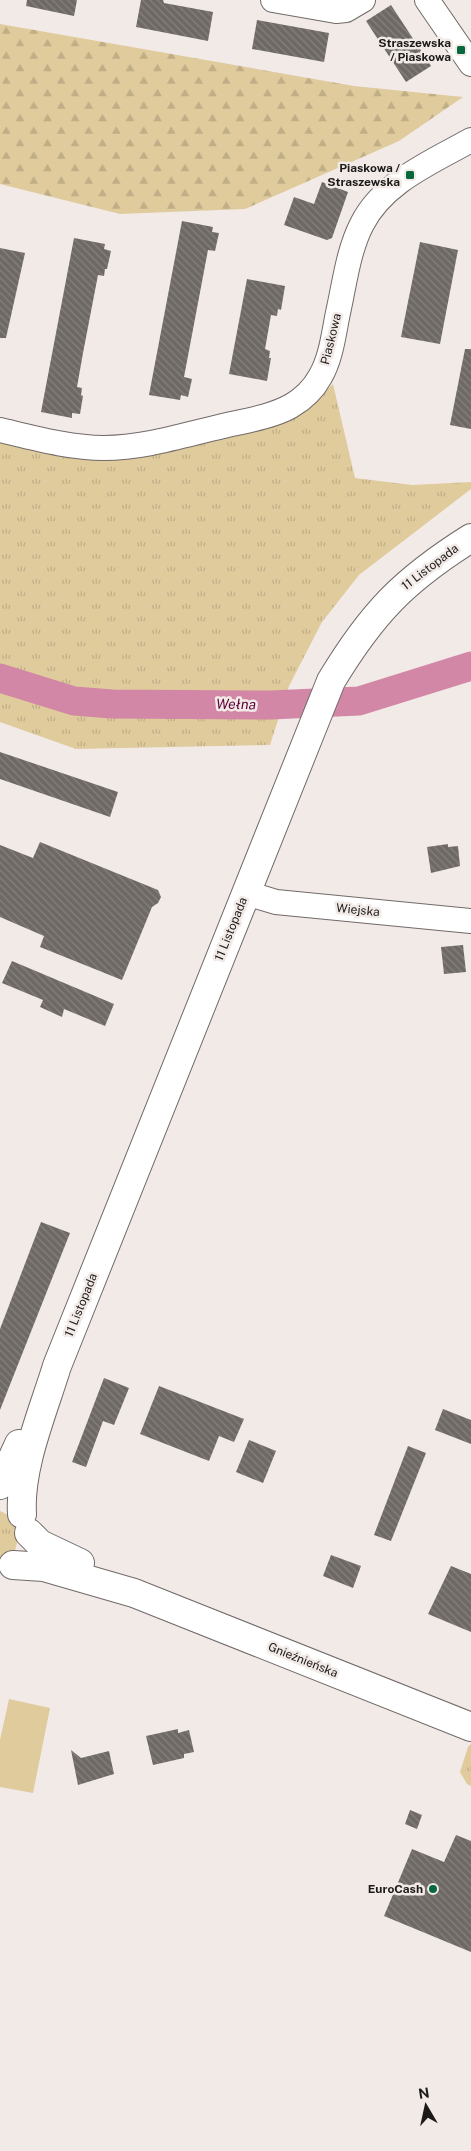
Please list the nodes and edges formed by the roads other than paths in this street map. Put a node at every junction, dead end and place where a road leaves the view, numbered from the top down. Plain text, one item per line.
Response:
1 (273, 0) edge
2 (362, 0) edge
3 (427, 0) edge
4 (471, 64) edge
5 (471, 140) edge
6 (0, 430) edge
7 (471, 538) edge
8 (246, 893) junction
9 (471, 920) edge
10 (57, 1366) junction
11 (0, 1485) edge
12 (17, 1516) edge
13 (7, 1568) edge
14 (134, 1593) junction
15 (471, 1727) edge

1 - 2 street
3 - 4 street
5 - 6 street, Piaskowa
7 - 8 main road, 11 Listopada
8 - 9 street, Wiejska
8 - 10 main road, 11 Listopada
10 - 11 main road, 11 Listopada
10 - 12 main road, 11 Listopada
12 - 13 main road, 11 Listopada
12 - 14 main road, Gnieźnieńska
13 - 14 main road, Gnieźnieńska
14 - 15 main road, Gnieźnieńska

